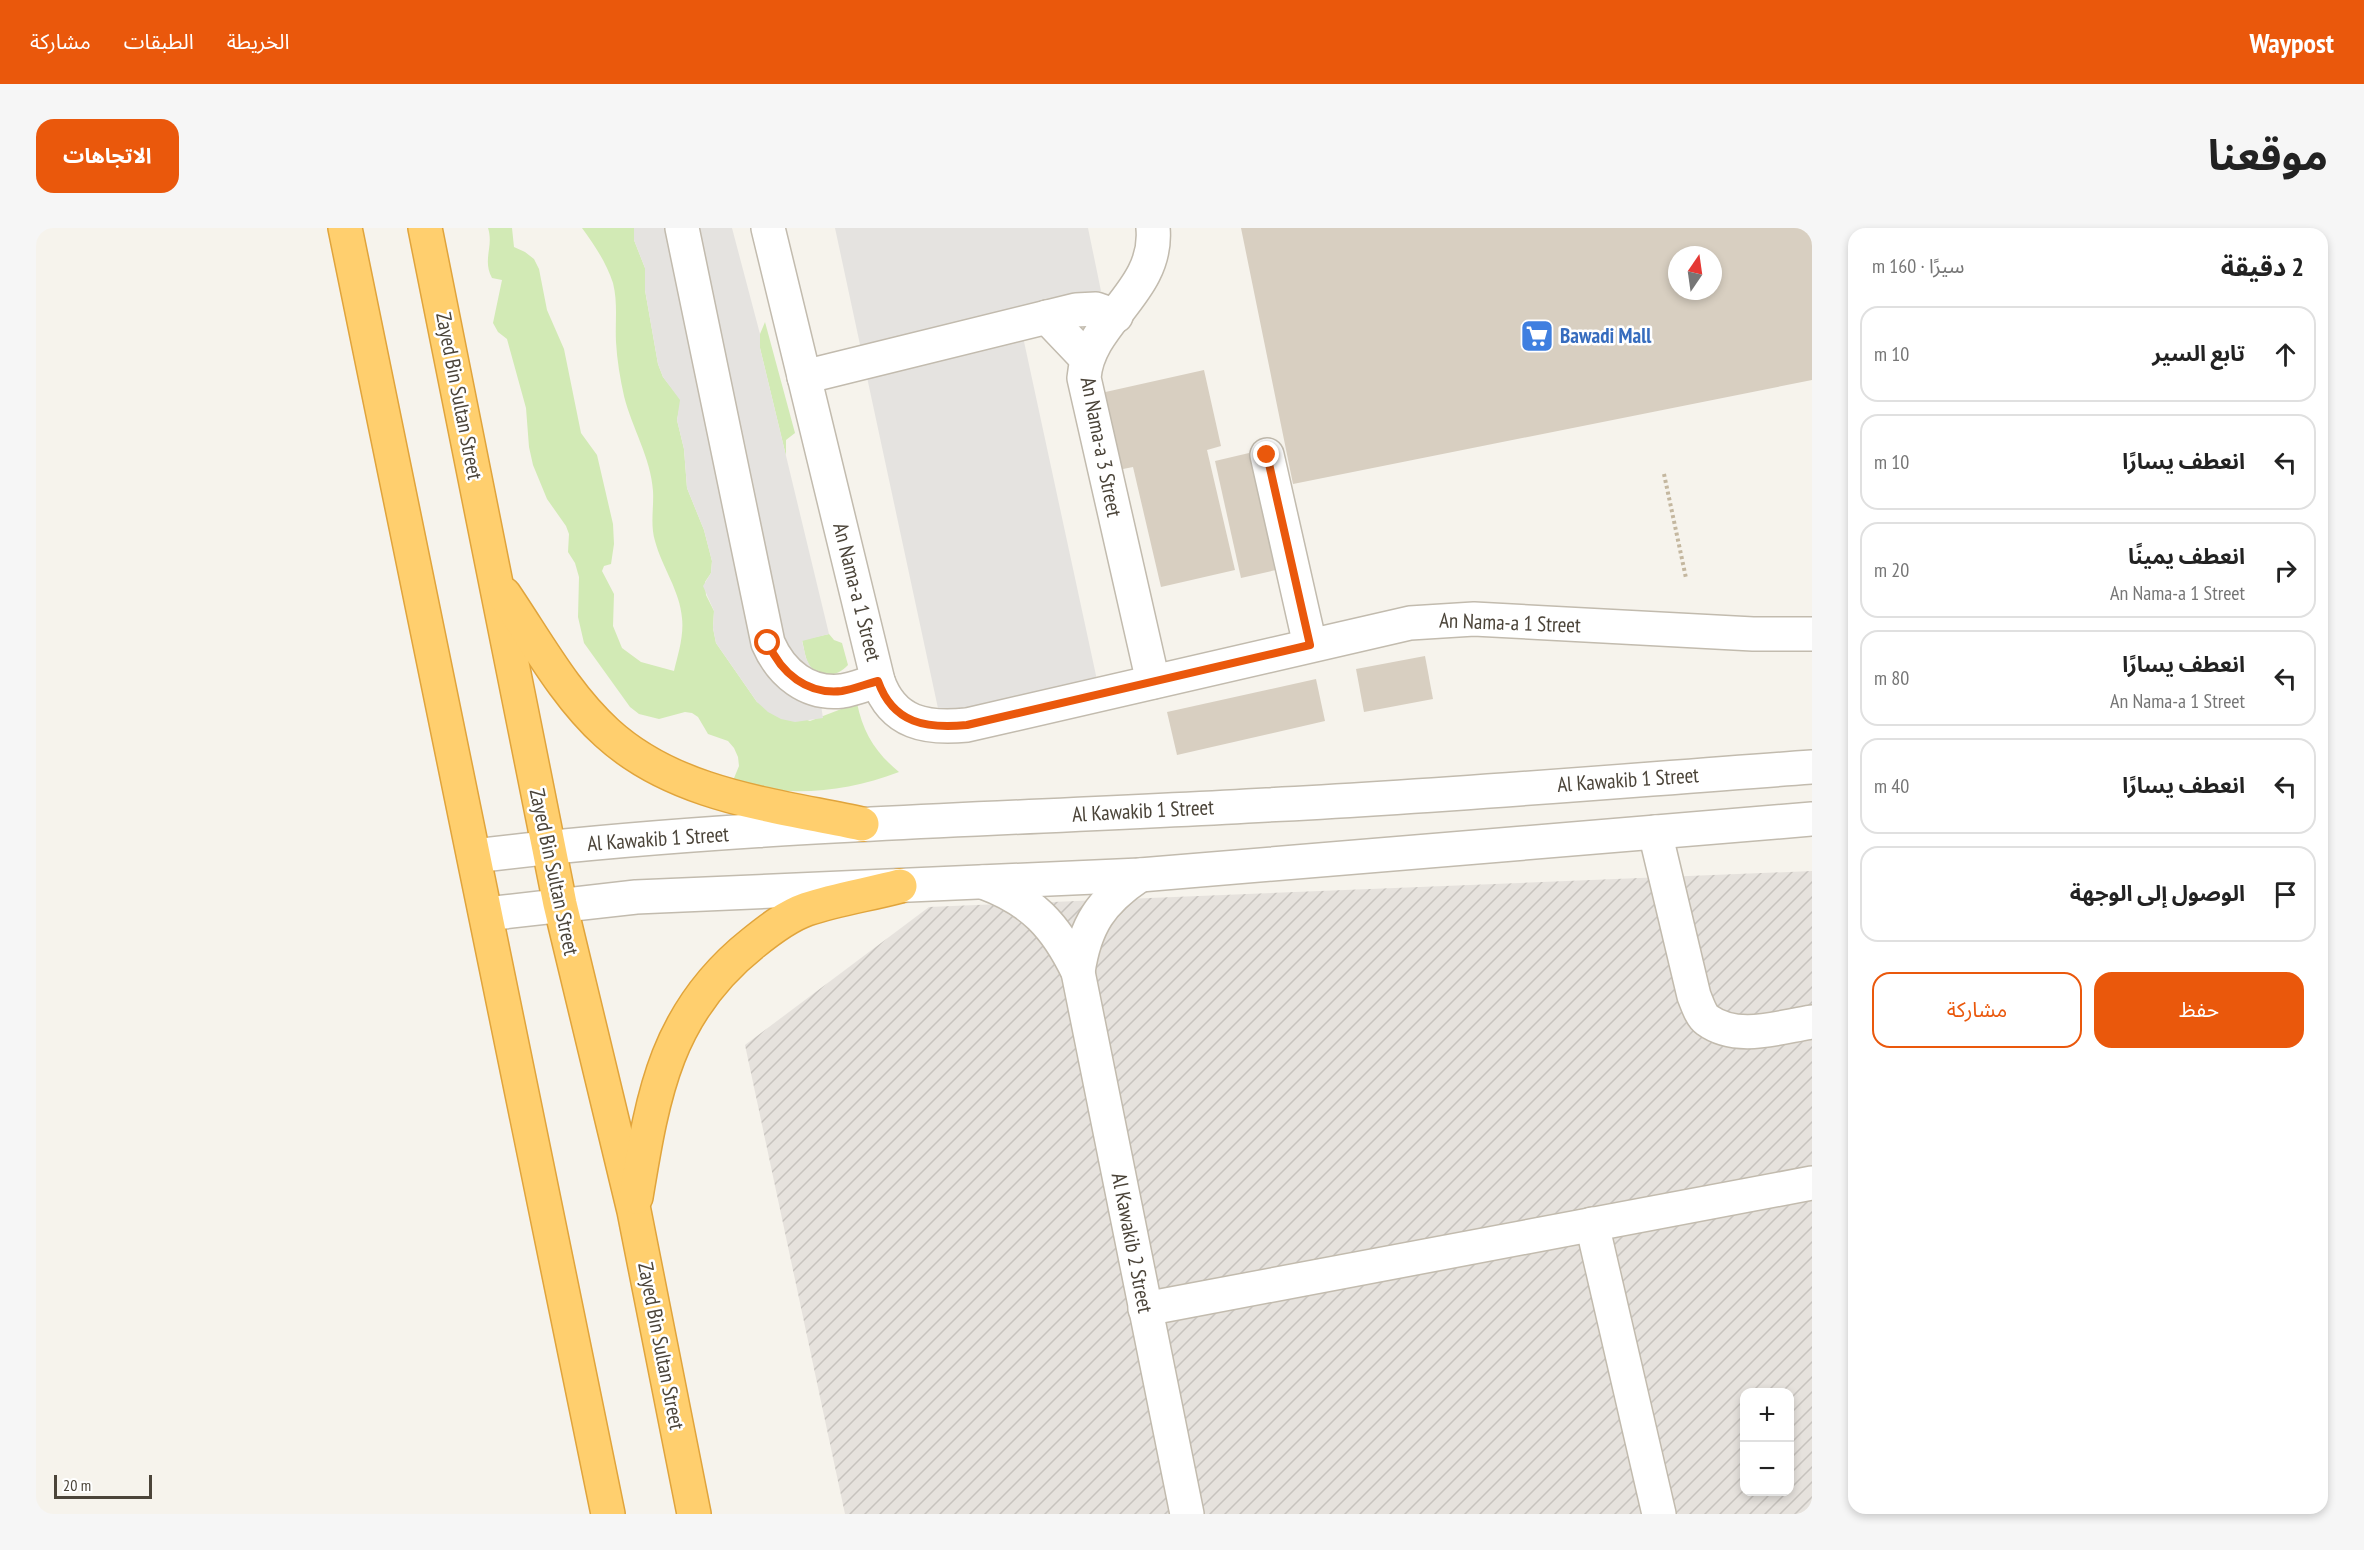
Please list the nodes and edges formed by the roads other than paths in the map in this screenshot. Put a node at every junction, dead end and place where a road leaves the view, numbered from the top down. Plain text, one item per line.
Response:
1 (345, 228) edge
2 (424, 228) edge
3 (682, 228) edge
4 (768, 228) edge
5 (1154, 228) edge
6 (1116, 316) junction
7 (1047, 317) junction
8 (1087, 360) junction
9 (804, 377) junction
10 (1267, 455) dead end
11 (496, 583) junction
12 (1812, 634) edge
13 (1310, 645) junction
14 (878, 681) junction
15 (1153, 682) junction
16 (1812, 767) edge
17 (1812, 819) edge
18 (862, 824) junction
19 (1656, 832) junction
20 (548, 847) junction
21 (474, 856) junction
22 (1140, 874) junction
23 (980, 880) junction
24 (900, 886) junction
25 (560, 904) junction
26 (486, 914) junction
27 (1078, 972) junction
28 (1812, 1022) edge
29 (1812, 1183) edge
30 (634, 1211) junction
31 (1592, 1224) junction
32 (1145, 1309) junction
33 (608, 1514) edge
34 (694, 1514) edge
35 (1187, 1514) edge
36 (1659, 1514) edge

1 - 21 highway
2 - 11 highway, Zayed Bin Sultan Street
3 - 14 street
4 - 9 street, An Nama-a 1 Street
5 - 6 street, An Nama-a 3 Street
6 - 7 street
6 - 8 street, An Nama-a 3 Street
7 - 8 street
7 - 9 street
8 - 15 street, An Nama-a 3 Street
9 - 14 street, An Nama-a 1 Street
10 - 13 street
11 - 18 highway
11 - 20 highway, Zayed Bin Sultan Street
12 - 13 street, An Nama-a 1 Street
13 - 15 street, An Nama-a 1 Street
14 - 15 street, An Nama-a 1 Street
16 - 18 street, Al Kawakib 1 Street
17 - 19 street
18 - 20 street, Al Kawakib 1 Street
19 - 22 street
19 - 28 street
20 - 21 street, Al Kawakib 1 Street
20 - 25 highway, Zayed Bin Sultan Street
21 - 26 highway
22 - 23 street
22 - 27 street, Al Kawakib 2 Street
23 - 24 street
23 - 27 street, Al Kawakib 2 Street
24 - 25 street
24 - 30 highway
25 - 26 street
25 - 30 highway, Zayed Bin Sultan Street
26 - 33 highway
27 - 32 street, Al Kawakib 2 Street
29 - 31 street
30 - 34 highway, Zayed Bin Sultan Street
31 - 32 street
31 - 36 street
32 - 35 street, Al Kawakib 2 Street

